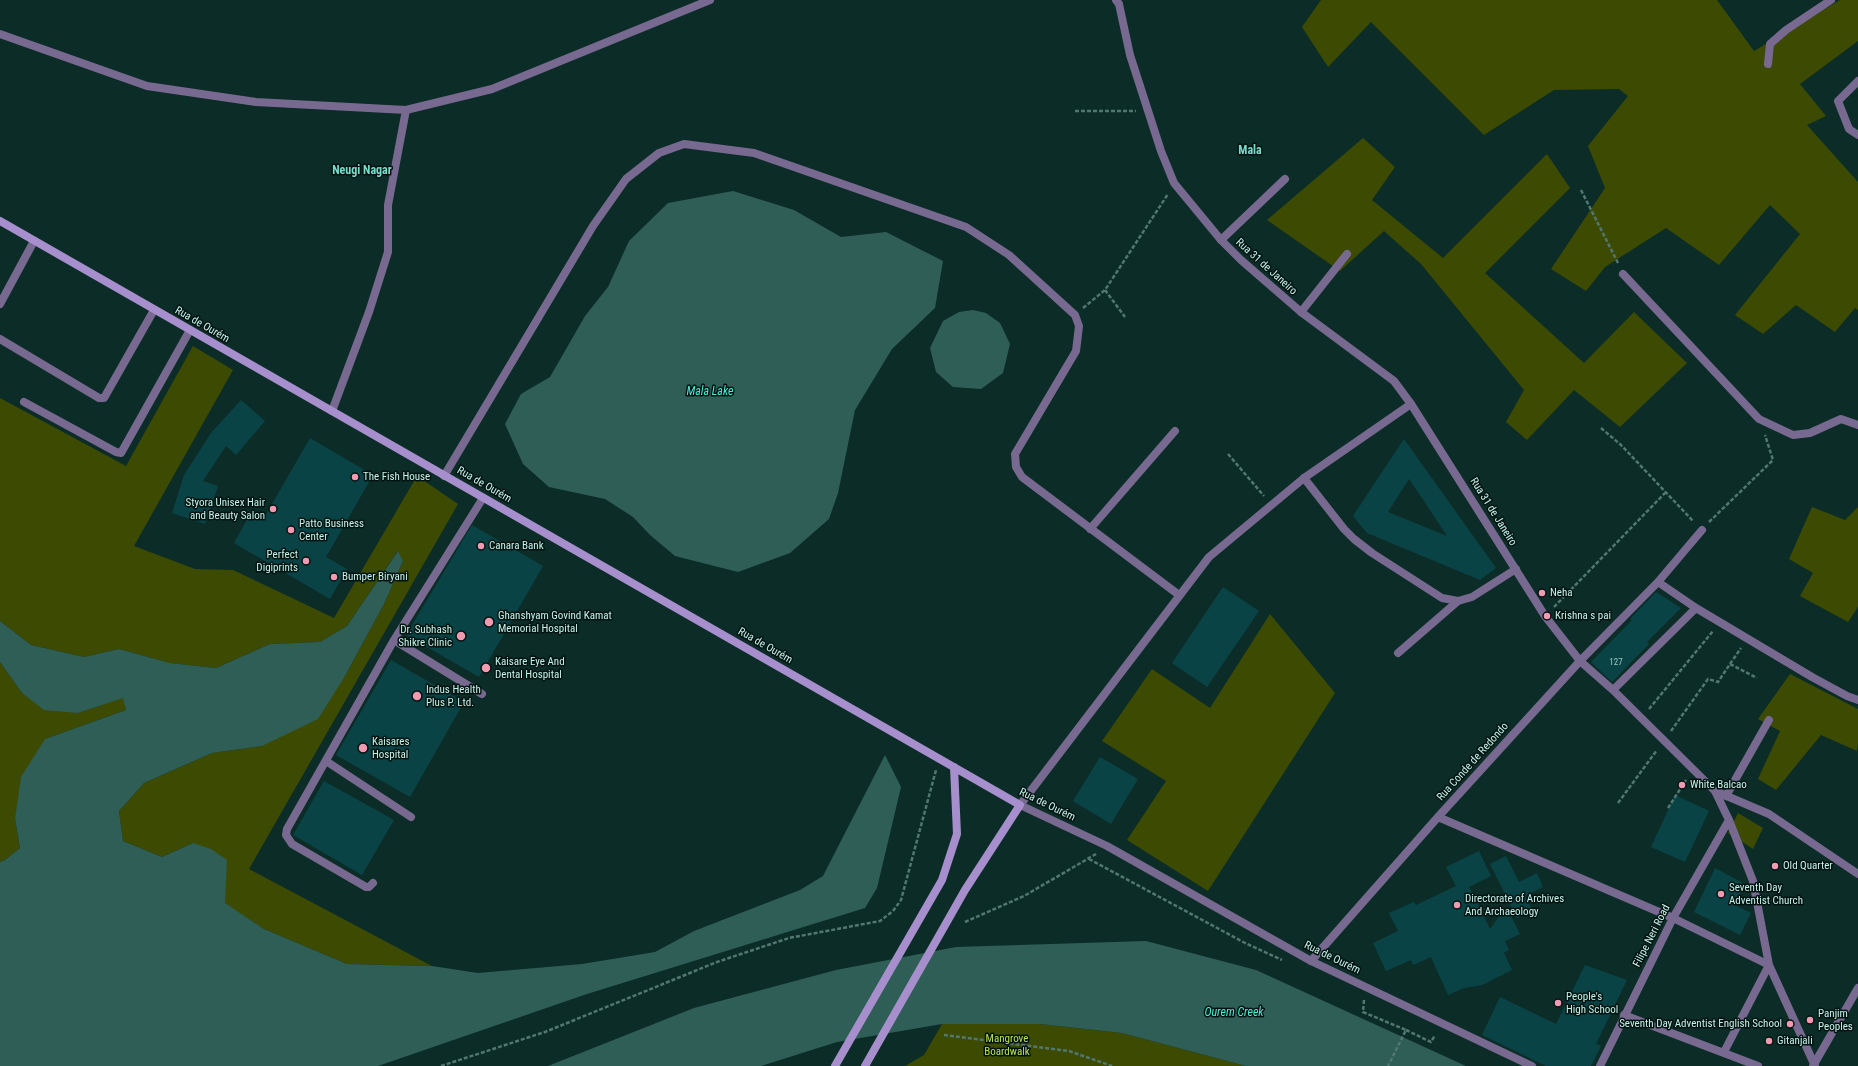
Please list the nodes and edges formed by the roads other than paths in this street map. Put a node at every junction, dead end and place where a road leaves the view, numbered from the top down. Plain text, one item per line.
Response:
1 (710, 0) edge
2 (1116, 0) edge
3 (1831, 0) edge
4 (0, 34) edge
5 (1768, 64) dead end
6 (1858, 82) edge
7 (406, 110) junction
8 (1858, 135) edge
9 (1285, 179) dead end
10 (0, 221) edge
11 (1221, 240) junction
12 (34, 241) junction
13 (1347, 254) dead end
14 (1623, 274) road end
15 (0, 304) edge
16 (154, 310) junction
17 (1301, 312) junction
18 (190, 330) junction
19 (0, 339) edge
20 (24, 402) dead end
21 (1412, 404) junction
22 (332, 411) junction
23 (1858, 424) edge
24 (1175, 431) dead end
25 (444, 476) junction
26 (1304, 478) junction
27 (483, 498) junction
28 (1090, 529) junction
29 (1702, 530) road end
30 (1516, 569) junction
31 (1658, 582) junction
32 (1179, 595) junction
33 (1458, 601) junction
34 (1696, 608) junction
35 (394, 640) junction
36 (1398, 653) dead end
37 (1580, 661) junction
38 (1613, 690) junction
39 (482, 694) dead end
40 (1858, 700) edge
41 (1769, 720) dead end
42 (326, 761) junction
43 (954, 767) junction
44 (1715, 791) junction
45 (1726, 796) junction
46 (1020, 805) junction
47 (411, 817) dead end
48 (1438, 817) junction
49 (1729, 820) junction
50 (1858, 874) edge
51 (373, 883) dead end
52 (1673, 918) junction
53 (1311, 961) junction
54 (1769, 965) junction
55 (1858, 988) edge
56 (1624, 1015) junction
57 (1724, 1052) junction
58 (835, 1066) edge
59 (865, 1066) edge
60 (1532, 1066) edge
61 (1600, 1066) edge
62 (1758, 1066) edge
63 (1814, 1066) edge

1 - 7 street
2 - 11 street, Rua 31 de Janeiro
3 - 5 street
4 - 7 street
6 - 8 street
7 - 22 street
9 - 11 street
10 - 12 main road, Rua de Ourém
11 - 17 street, Rua 31 de Janeiro
12 - 15 street
12 - 16 main road, Rua de Ourém
13 - 17 street
14 - 23 street
16 - 18 main road, Rua de Ourém
16 - 19 street
17 - 21 street, Rua 31 de Janeiro
18 - 20 street
18 - 22 main road, Rua de Ourém
21 - 26 street
21 - 30 street, Rua 31 de Janeiro
22 - 25 main road, Rua de Ourém
24 - 28 street
25 - 27 main road, Rua de Ourém
25 - 28 street
26 - 32 street
26 - 33 street
27 - 35 street
27 - 43 main road, Rua de Ourém
28 - 32 street
29 - 31 street, Rua Conde de Redondo
30 - 33 street
30 - 37 street, Rua 31 de Janeiro
31 - 34 street
31 - 37 street, Rua Conde de Redondo
32 - 46 street
33 - 36 street
34 - 38 street
34 - 40 street
35 - 39 street
35 - 42 street
37 - 38 street, Rua 31 de Janeiro
37 - 48 street, Rua Conde de Redondo
38 - 44 street, Rua 31 de Janeiro
41 - 45 street
42 - 47 street
42 - 51 street
43 - 46 main road, Rua de Ourém
43 - 58 main road
44 - 45 street
44 - 49 street, Rua 31 de Janeiro
45 - 50 street
46 - 53 street, Rua de Ourém
46 - 59 main road
48 - 52 street
48 - 53 street, Rua Conde de Redondo
49 - 52 street, Filipe Neri Road
49 - 54 street, Rua 31 de Janeiro
52 - 54 street
52 - 56 street, Filipe Neri Road
53 - 60 street, Rua de Ourém
54 - 57 street
54 - 63 street, Rua 31 de Janeiro
55 - 63 street
56 - 57 street
56 - 61 street, Filipe Neri Road
57 - 62 street

